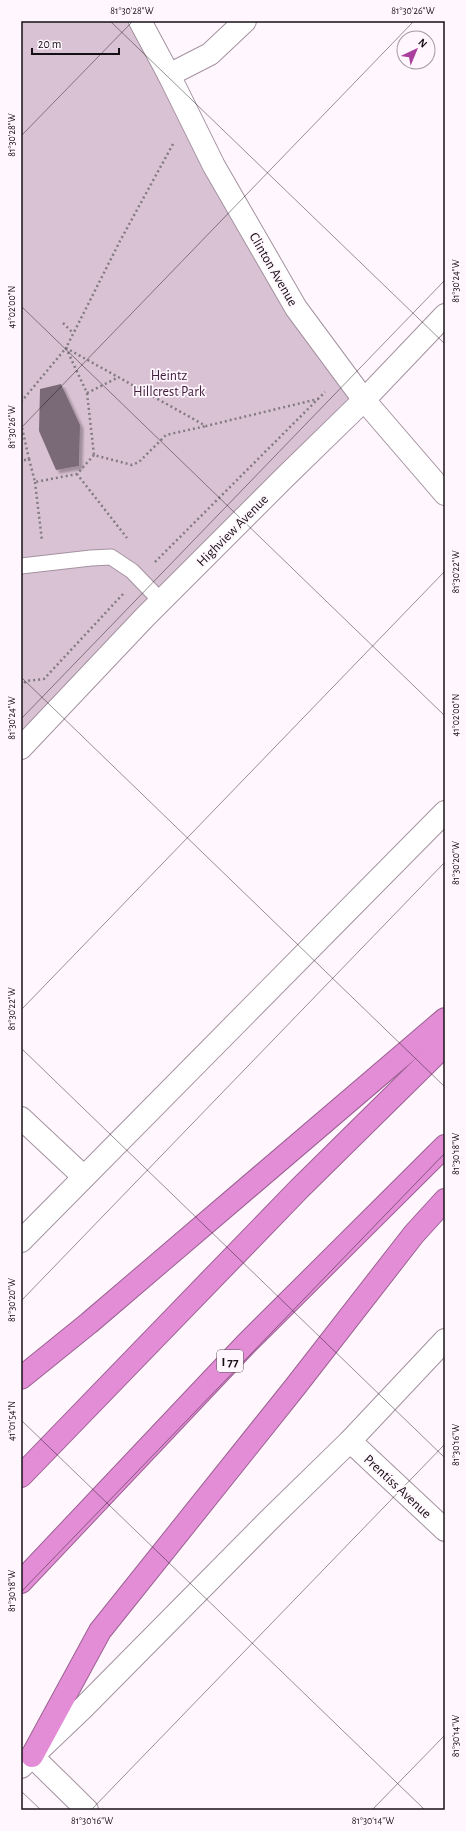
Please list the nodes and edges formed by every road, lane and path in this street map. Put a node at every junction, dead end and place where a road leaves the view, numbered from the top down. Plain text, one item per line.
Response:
1 (140, 21) edge
2 (245, 21) edge
3 (169, 75) junction
4 (175, 141) dead end
5 (445, 315) edge
6 (63, 323) dead end
7 (74, 333) junction
8 (66, 348) junction
9 (119, 377) junction
10 (327, 390) dead end
11 (87, 393) junction
12 (318, 399) junction
13 (364, 400) junction
14 (21, 402) edge
15 (21, 423) edge
16 (206, 426) junction
17 (94, 455) junction
18 (29, 459) junction
19 (21, 461) edge
20 (77, 474) junction
21 (35, 482) junction
22 (445, 494) edge
23 (131, 542) dead end
24 (45, 563) junction
25 (21, 566) edge
26 (139, 578) junction
27 (161, 601) junction
28 (21, 687) edge
29 (21, 748) edge
30 (445, 812) edge
31 (445, 1019) edge
32 (445, 1045) edge
33 (21, 1118) edge
34 (445, 1146) edge
35 (84, 1177) junction
36 (445, 1200) edge
37 (21, 1241) edge
38 (445, 1340) edge
39 (21, 1378) edge
40 (350, 1441) junction
41 (21, 1476) edge
42 (445, 1530) edge
43 (21, 1582) edge
44 (26, 1762) edge
45 (87, 1810) edge

1 - 3 street, Clinton Avenue
2 - 3 street
3 - 13 street, Clinton Avenue
4 - 7 path
5 - 13 street, Highview Avenue
6 - 7 path
7 - 8 path
8 - 9 path
8 - 11 path
8 - 14 path
9 - 11 path
9 - 16 path
10 - 12 path
11 - 17 path
12 - 16 path
12 - 26 path
13 - 22 street, Clinton Avenue
13 - 27 street, Highview Avenue
15 - 18 path
16 - 17 path
17 - 20 path
18 - 19 path
18 - 21 path
20 - 21 path
20 - 23 path
21 - 24 path
24 - 25 lane
24 - 26 lane
26 - 27 lane
26 - 28 path
27 - 29 street, Highview Avenue
30 - 35 street
31 - 39 highway
32 - 41 highway
33 - 35 street
34 - 43 highway, I 77
35 - 37 street
36 - 44 highway
38 - 40 street
40 - 42 street, Prentiss Avenue
40 - 44 street
44 - 45 street

